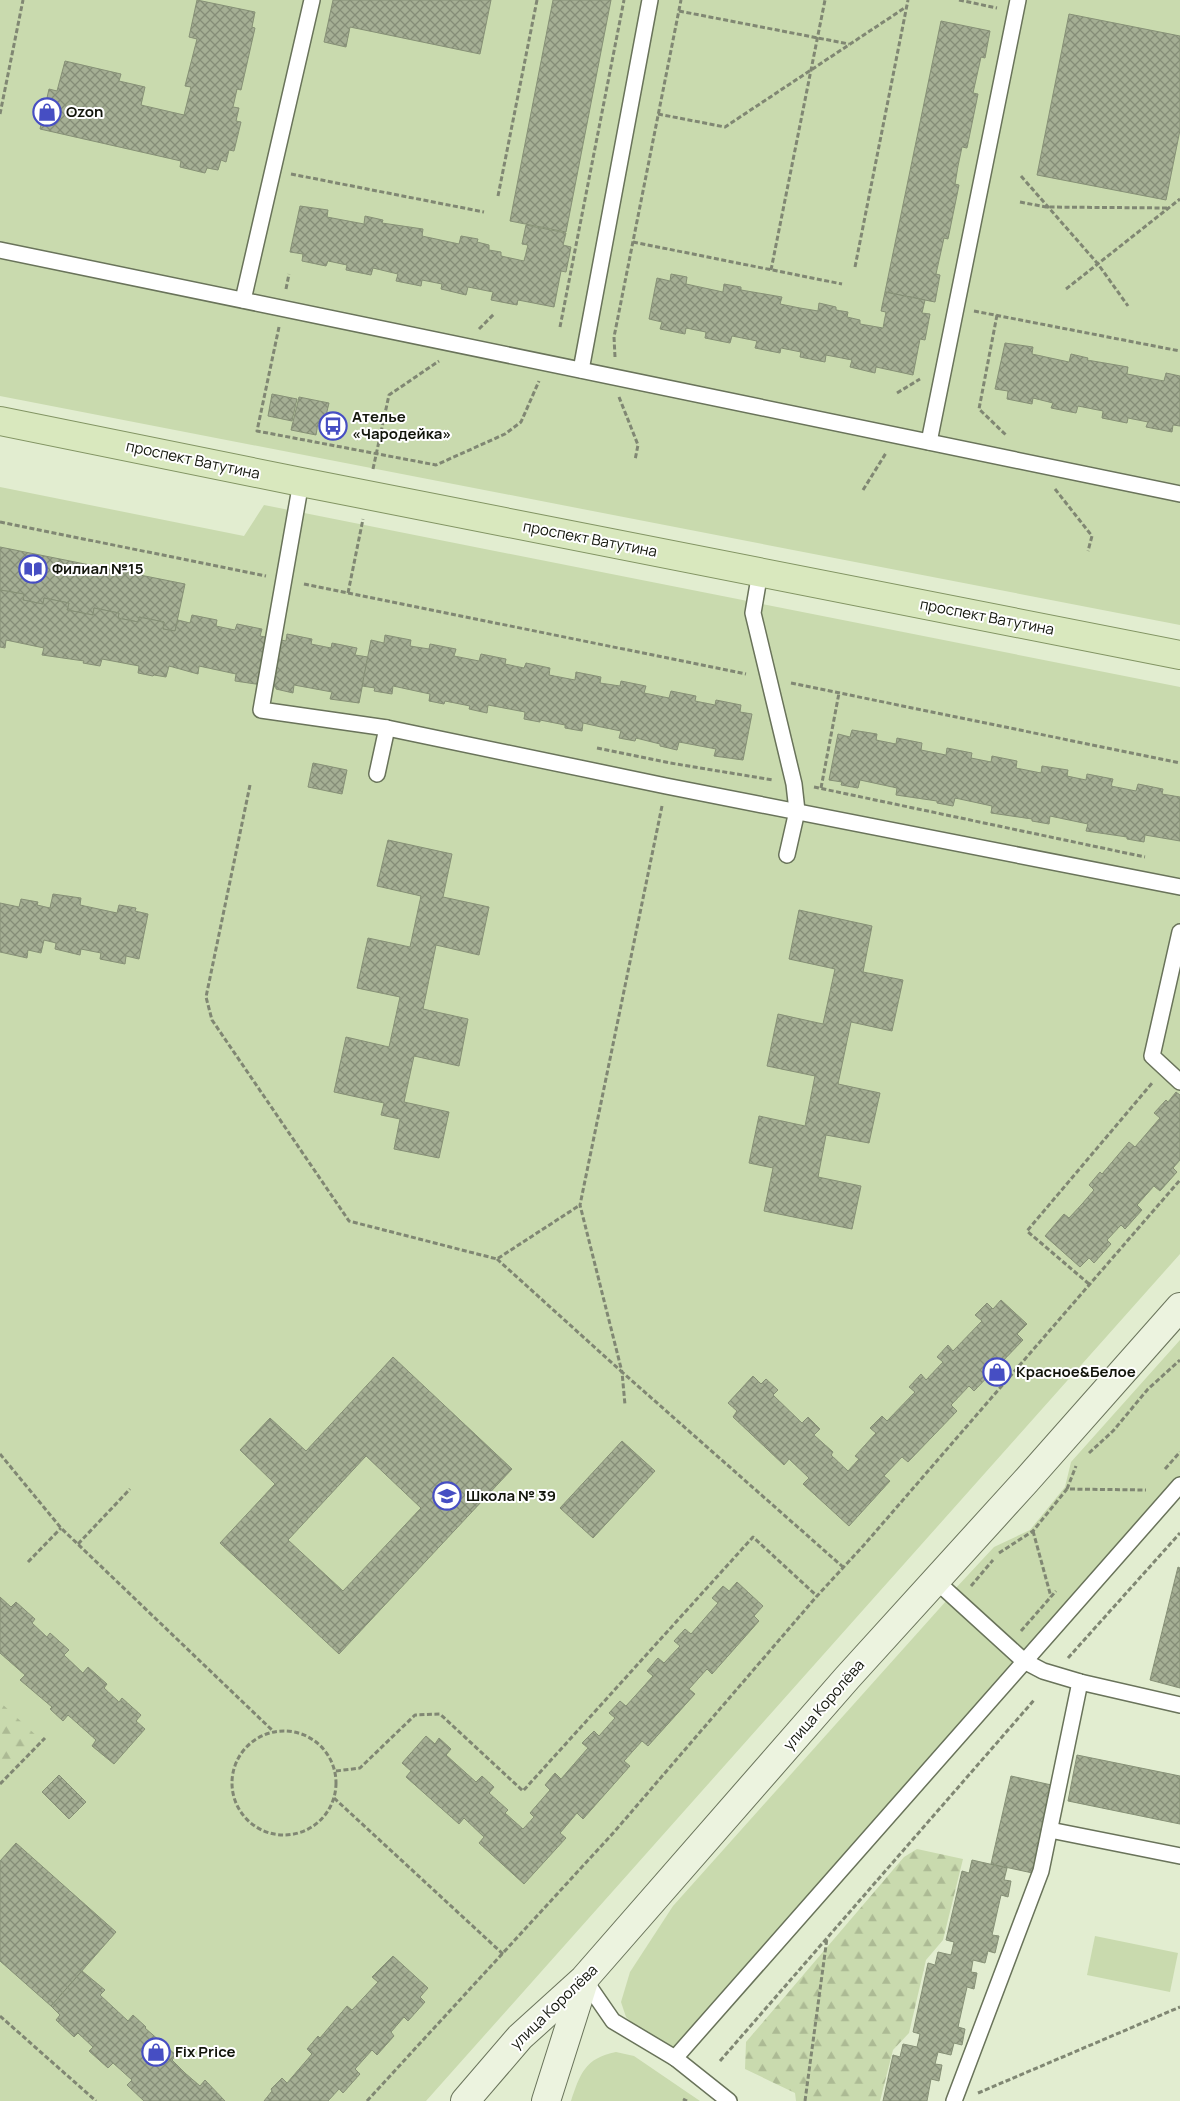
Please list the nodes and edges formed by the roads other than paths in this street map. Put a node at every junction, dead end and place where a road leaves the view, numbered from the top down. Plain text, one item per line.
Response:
1 (312, 0) edge
2 (650, 0) edge
3 (1018, 0) edge
4 (0, 250) edge
5 (243, 300) junction
6 (581, 370) junction
7 (0, 421) edge
8 (929, 442) junction
9 (301, 482) junction
10 (1180, 494) edge
11 (760, 572) junction
12 (1180, 655) edge
13 (388, 728) junction
14 (377, 774) dead end
15 (797, 811) junction
16 (787, 855) dead end
17 (1180, 887) edge
18 (1180, 932) edge
19 (1180, 1082) edge
20 (1180, 1307) edge
21 (1180, 1485) edge
22 (935, 1580) junction
23 (1024, 1661) junction
24 (1080, 1682) junction
25 (1180, 1705) edge
26 (1050, 1830) junction
27 (1180, 1856) edge
28 (584, 1979) junction
29 (675, 2058) junction
30 (465, 2101) edge
31 (546, 2101) edge
32 (729, 2101) edge
33 (954, 2101) edge

1 - 5 lane
2 - 6 lane
3 - 8 lane
4 - 5 lane
5 - 6 lane
6 - 8 lane
7 - 9 main road, проспект Ватутина
8 - 10 lane
9 - 11 main road, проспект Ватутина
9 - 13 lane
11 - 12 main road, проспект Ватутина
11 - 15 lane
13 - 14 lane
13 - 15 lane
15 - 16 lane
15 - 17 lane
18 - 19 lane
20 - 22 street, улица Королёва
21 - 23 lane
22 - 23 lane
22 - 28 street, улица Королёва
23 - 24 lane
23 - 29 lane
24 - 25 lane
24 - 26 lane
26 - 27 lane
26 - 33 lane
28 - 29 lane
28 - 30 street, улица Королёва
28 - 31 street
29 - 32 lane

